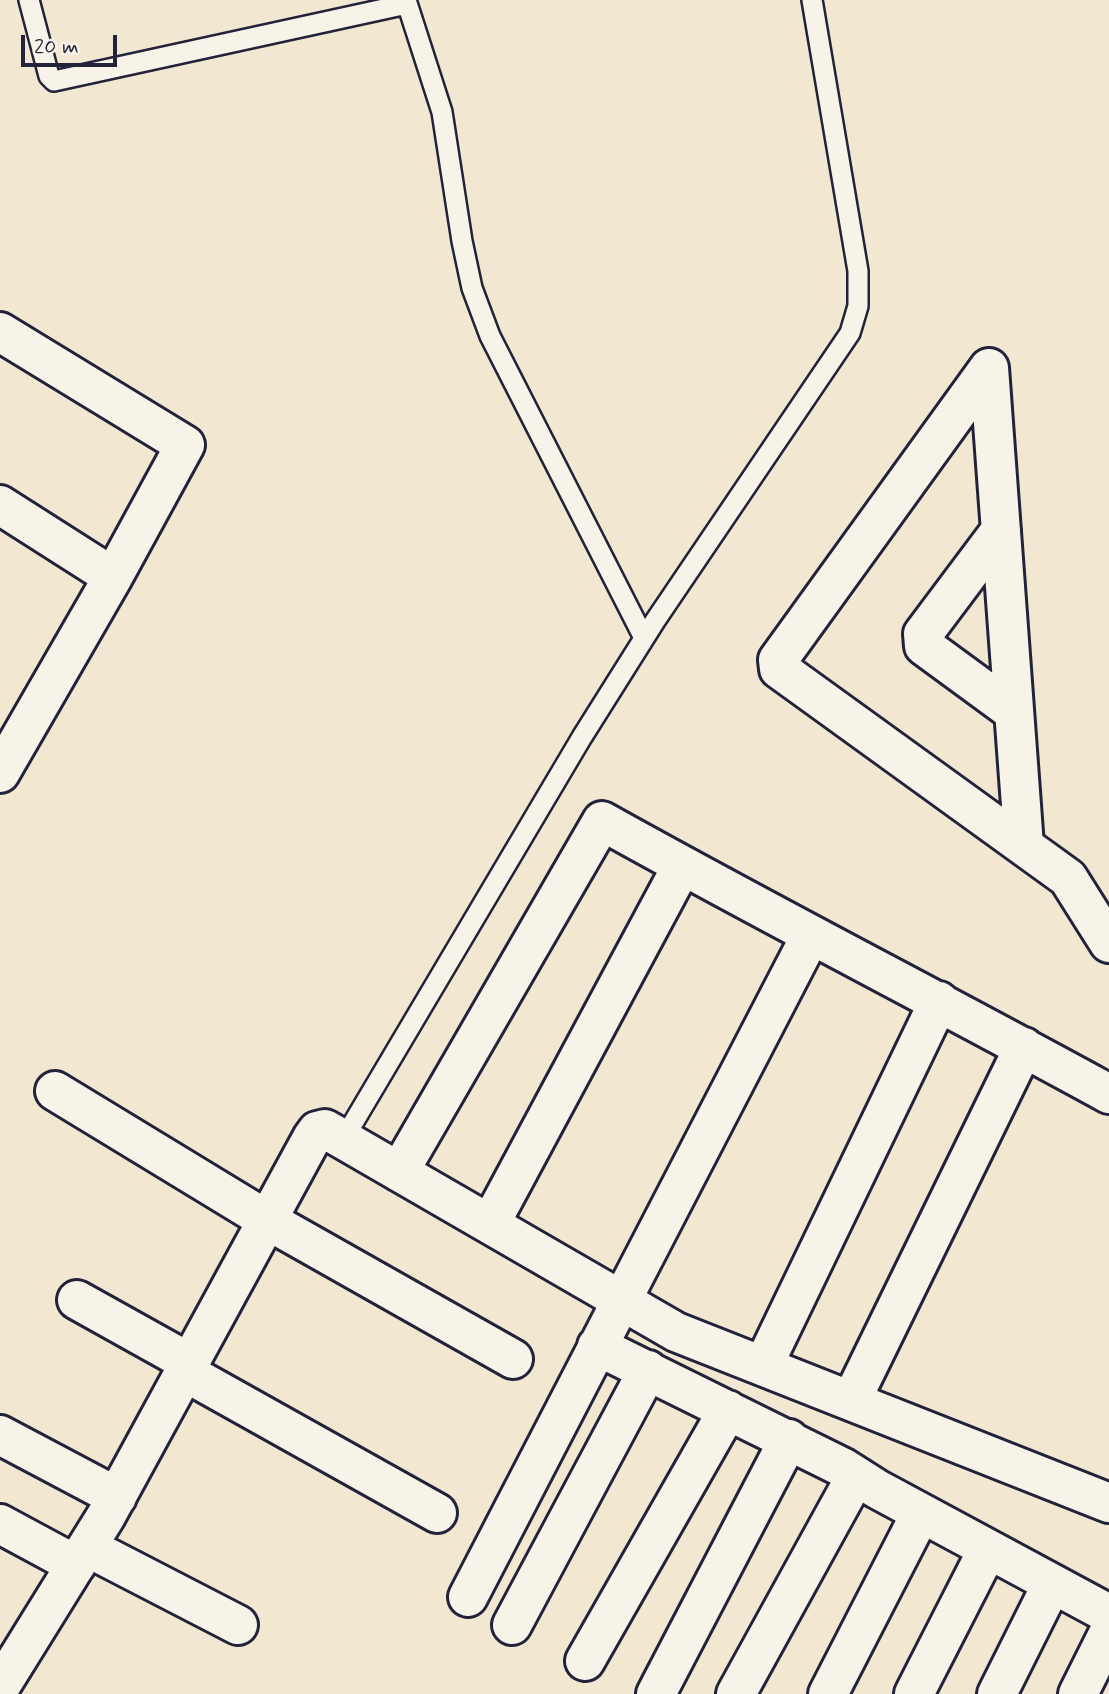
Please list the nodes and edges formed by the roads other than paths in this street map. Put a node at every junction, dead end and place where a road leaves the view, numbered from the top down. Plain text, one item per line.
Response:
1 (29, 0) edge
2 (812, 0) edge
3 (406, 2) edge
4 (0, 332) edge
5 (0, 505) edge
6 (1001, 530) junction
7 (113, 577) junction
8 (644, 638) junction
9 (1014, 712) junction
10 (13, 719) edge
11 (0, 773) edge
12 (1024, 846) junction
13 (681, 866) junction
14 (811, 935) junction
15 (1109, 943) edge
16 (939, 1001) junction
17 (1024, 1047) junction
18 (55, 1091) dead end
19 (1109, 1094) edge
20 (344, 1140) junction
21 (399, 1172) junction
22 (267, 1220) junction
23 (491, 1224) junction
24 (77, 1300) dead end
25 (621, 1300) junction
26 (597, 1346) junction
27 (513, 1359) dead end
28 (763, 1366) junction
29 (187, 1368) junction
30 (648, 1370) junction
31 (850, 1401) junction
32 (728, 1410) junction
33 (0, 1435) edge
34 (789, 1439) junction
35 (856, 1476) junction
36 (117, 1497) junction
37 (1109, 1503) edge
38 (437, 1513) dead end
39 (921, 1513) junction
40 (0, 1524) edge
41 (988, 1549) junction
42 (81, 1556) junction
43 (1052, 1584) junction
44 (468, 1597) dead end
45 (1109, 1614) edge
46 (238, 1625) dead end
47 (512, 1625) dead end
48 (1109, 1632) edge
49 (12, 1640) edge
50 (585, 1661) dead end
51 (0, 1687) edge
52 (656, 1694) edge
53 (736, 1694) edge
54 (828, 1694) edge
55 (914, 1694) edge
56 (997, 1694) edge
57 (1078, 1694) edge

1 - 3 lane
2 - 8 lane
3 - 8 lane
4 - 7 street
5 - 7 street
6 - 9 street
6 - 9 street
6 - 12 street
7 - 10 street
8 - 20 lane
9 - 12 street
10 - 11 street
12 - 15 street
13 - 14 street
13 - 21 street
13 - 23 street
14 - 16 street
14 - 25 street
16 - 17 street
16 - 28 street
17 - 19 street
17 - 31 street
18 - 22 street
20 - 21 street
20 - 22 street
21 - 23 street
22 - 27 street
22 - 29 street
23 - 25 street
24 - 29 street
25 - 26 street
25 - 28 street
26 - 30 street
26 - 44 street
28 - 31 street
29 - 36 street
29 - 38 street
30 - 32 street
30 - 47 street
31 - 37 street
32 - 34 street
32 - 50 street
33 - 36 street
34 - 35 street
34 - 52 street
35 - 39 street
35 - 53 street
36 - 42 street
39 - 41 street
39 - 54 street
40 - 42 street
41 - 43 street
41 - 55 street
42 - 46 street
42 - 49 street
43 - 45 street
43 - 56 street
48 - 57 street
49 - 51 street

